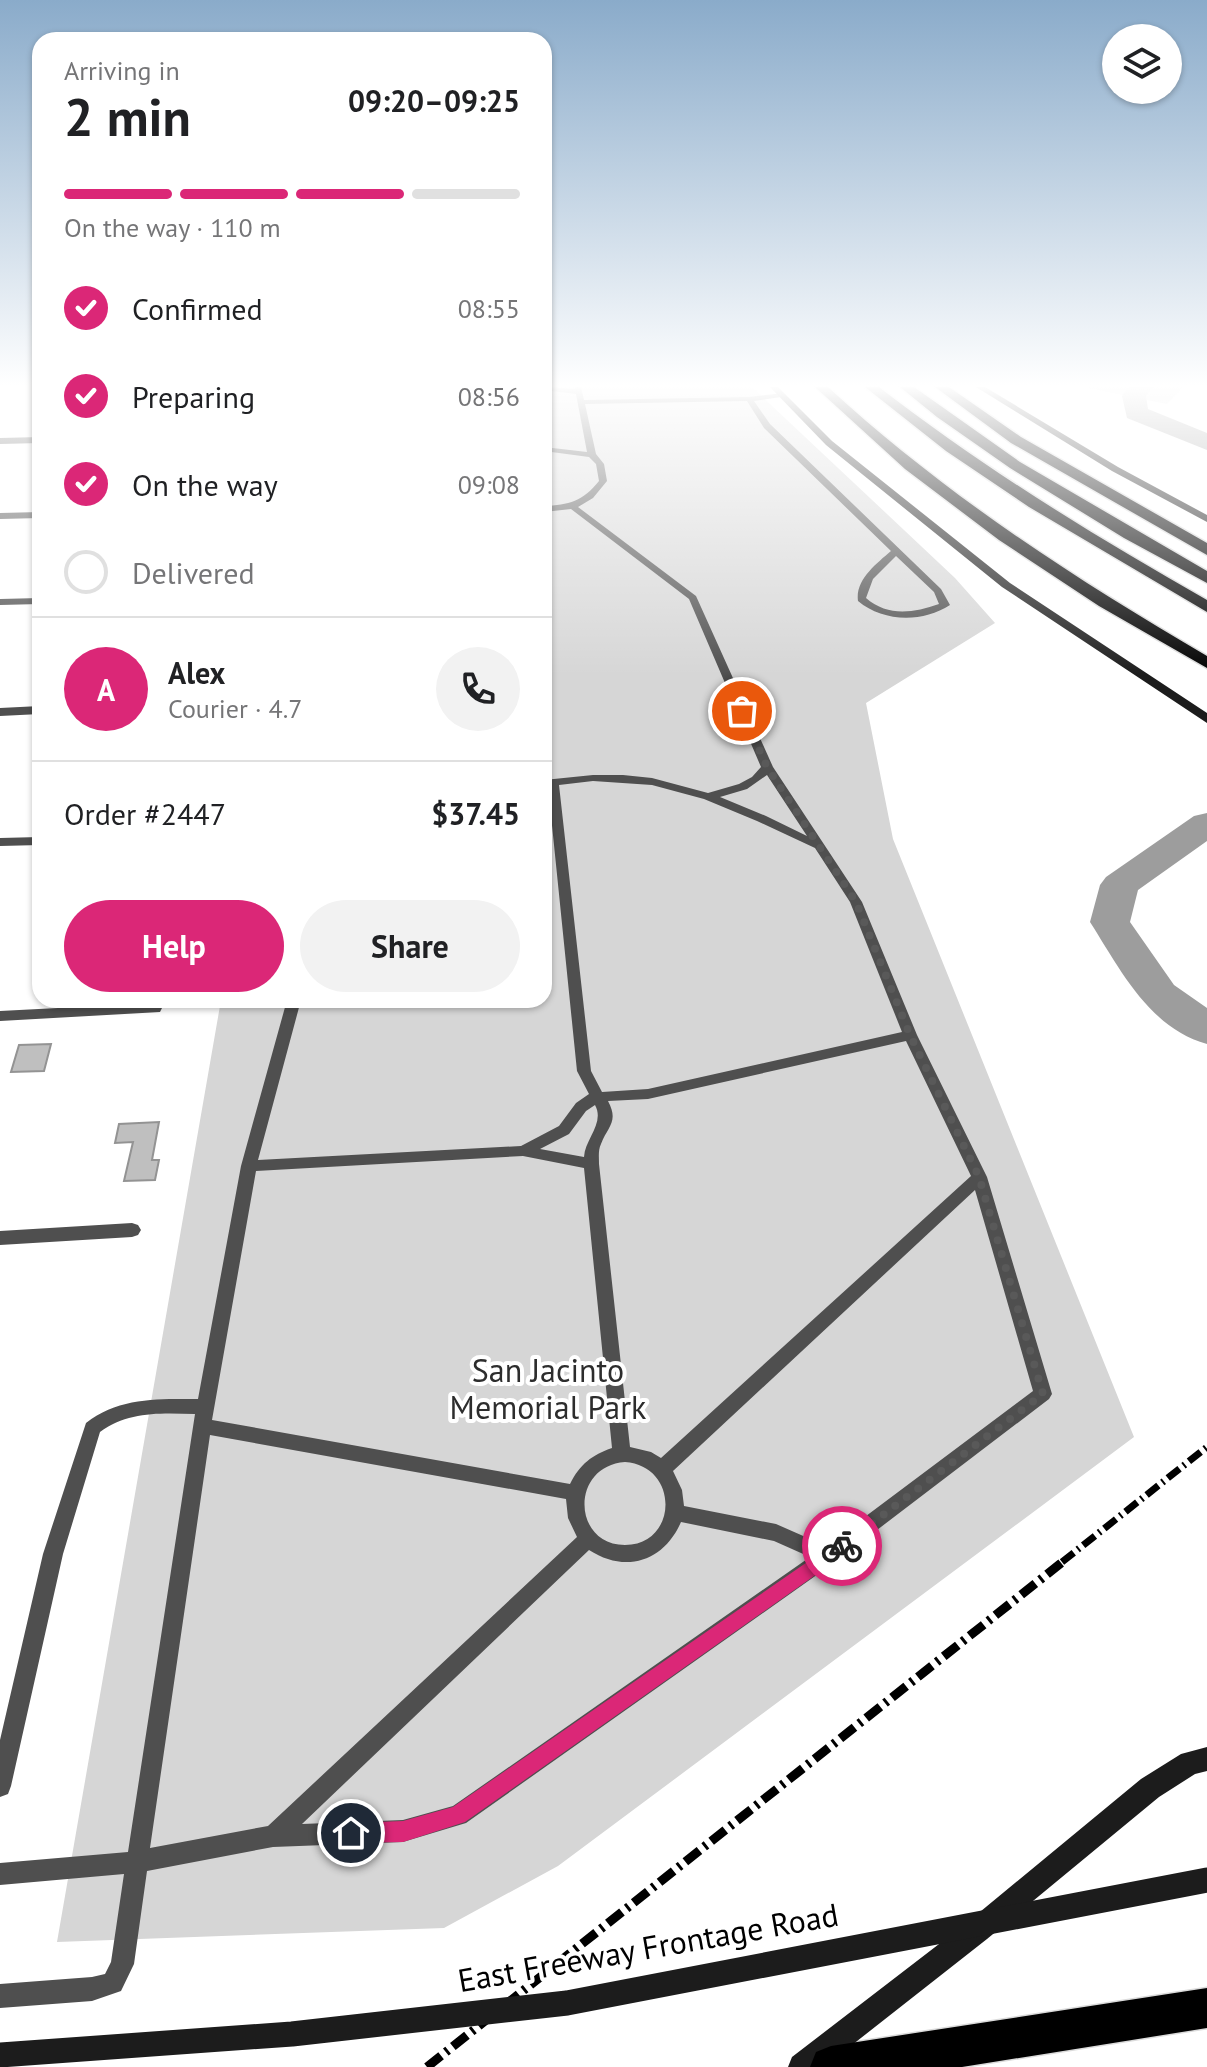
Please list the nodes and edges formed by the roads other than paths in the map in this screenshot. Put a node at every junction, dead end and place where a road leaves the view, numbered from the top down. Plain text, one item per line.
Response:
1 (601, 483) edge
2 (826, 483) edge
3 (879, 483) edge
4 (933, 483) edge
5 (1006, 483) edge
6 (1045, 483) edge
7 (1090, 483) edge
8 (1142, 483) edge
9 (574, 508) junction
10 (552, 509) edge
11 (32, 515) edge
12 (0, 516) edge
13 (1207, 519) edge
14 (1207, 550) edge
15 (896, 551) junction
16 (1207, 578) edge
17 (32, 601) edge
18 (0, 602) edge
19 (1207, 607) edge
20 (1207, 663) edge
21 (32, 710) edge
22 (0, 712) edge
23 (1207, 719) edge
24 (767, 767) junction
25 (552, 783) edge
26 (704, 794) junction
27 (552, 808) edge
28 (32, 841) edge
29 (0, 842) edge
30 (818, 847) junction
31 (154, 1008) dead end
32 (292, 1008) edge
33 (0, 1016) edge
34 (910, 1035) junction
35 (596, 1097) junction
36 (523, 1151) junction
37 (591, 1164) junction
38 (249, 1166) junction
39 (979, 1177) junction
40 (132, 1230) dead end
41 (0, 1238) edge
42 (204, 1416) junction
43 (622, 1453) junction
44 (661, 1470) junction
45 (576, 1493) junction
46 (675, 1512) junction
47 (589, 1538) junction
48 (828, 1556) junction
49 (1207, 1759) edge
50 (0, 1786) edge
51 (273, 1836) junction
52 (135, 1862) junction
53 (0, 1874) edge
54 (1207, 1880) edge
55 (0, 1996) edge
56 (1207, 2001) edge
57 (1207, 2008) edge
58 (1105, 2022) junction
59 (0, 2055) edge
60 (802, 2067) edge
61 (831, 2067) edge

1 - 9 lane
2 - 15 lane
3 - 23 main road
4 - 20 highway
5 - 19 highway
6 - 16 highway
7 - 14 highway
8 - 13 main road
9 - 10 lane
9 - 24 lane
11 - 12 street
15 - 15 lane
17 - 18 street
21 - 22 street
24 - 26 lane
24 - 30 lane
25 - 26 lane
26 - 30 lane
27 - 35 lane
28 - 29 street
30 - 34 lane
31 - 33 street
32 - 38 lane
34 - 35 lane
34 - 39 lane
35 - 36 lane
35 - 37 lane
36 - 37 lane
36 - 38 lane
37 - 43 lane
38 - 42 lane
39 - 44 lane
39 - 48 lane
40 - 41 street
42 - 45 lane
42 - 50 lane
42 - 52 lane
43 - 44 lane
43 - 45 lane
44 - 46 lane
45 - 47 lane
46 - 47 lane
46 - 48 lane
47 - 51 lane
48 - 51 lane
49 - 60 main road
51 - 52 lane
52 - 53 lane
52 - 55 lane
54 - 59 main road, East Freeway Frontage Road, bridge
56 - 58 highway
57 - 58 highway
58 - 61 highway

